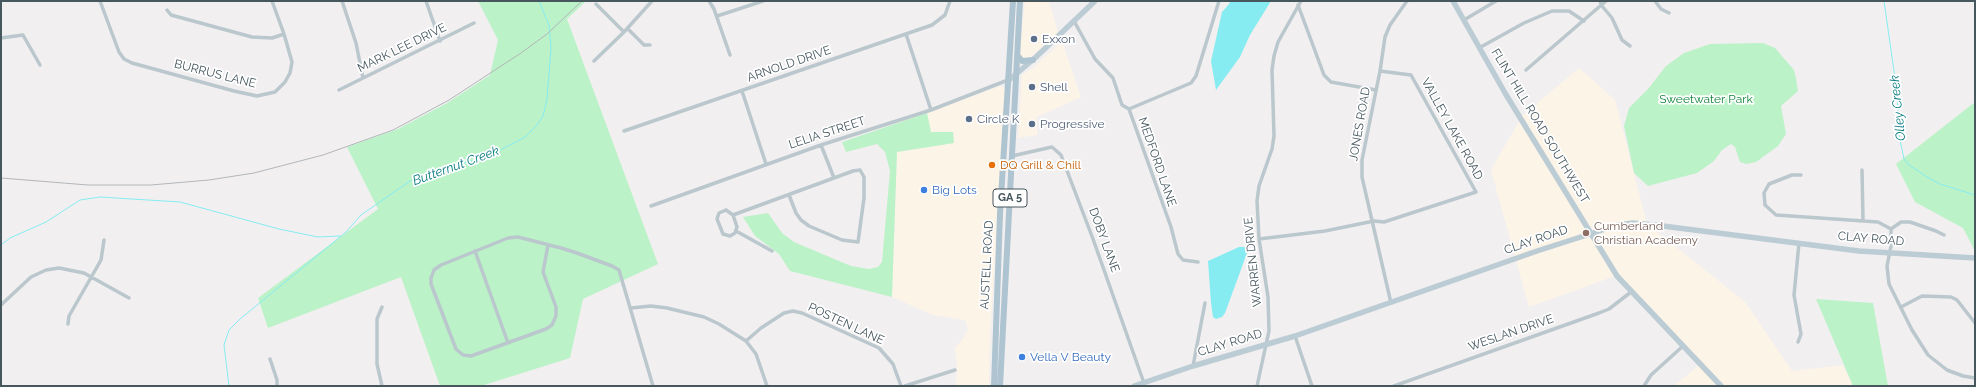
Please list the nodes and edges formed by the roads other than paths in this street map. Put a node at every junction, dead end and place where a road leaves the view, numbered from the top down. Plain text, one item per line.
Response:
1 (100, 1) edge
2 (272, 1) edge
3 (342, 1) edge
4 (426, 1) edge
5 (652, 1) edge
6 (709, 1) edge
7 (762, 1) edge
8 (950, 1) edge
9 (1013, 1) edge
10 (1020, 1) edge
11 (1095, 1) edge
12 (1219, 1) edge
13 (1301, 1) edge
14 (1407, 1) edge
15 (1453, 1) edge
16 (1496, 1) edge
17 (1600, 1) edge
18 (1606, 1) edge
19 (1655, 1) edge
20 (1489, 2) edge
21 (596, 4) dead end
22 (1298, 5) junction
23 (1602, 6) junction
24 (167, 10) dead end
25 (1669, 13) dead end
26 (717, 16) junction
27 (1464, 20) junction
28 (1074, 21) junction
29 (1584, 21) junction
30 (474, 23) dead end
31 (628, 29) junction
32 (624, 32) junction
33 (284, 34) junction
34 (906, 34) junction
35 (1, 38) edge
36 (440, 41) junction
37 (650, 45) dead end
38 (1630, 46) dead end
39 (1479, 48) junction
40 (730, 55) dead end
41 (1017, 55) junction
42 (1033, 60) junction
43 (594, 61) dead end
44 (40, 65) dead end
45 (1526, 70) dead end
46 (1380, 71) junction
47 (1016, 75) junction
48 (364, 78) junction
49 (1009, 80) junction
50 (339, 90) dead end
51 (742, 90) junction
52 (1376, 90) junction
53 (1129, 109) junction
54 (931, 110) junction
55 (624, 131) dead end
56 (821, 145) junction
57 (1012, 156) junction
58 (766, 164) junction
59 (1862, 170) dead end
60 (1802, 175) dead end
61 (834, 178) junction
62 (789, 195) junction
63 (651, 206) dead end
64 (733, 215) junction
65 (1863, 220) junction
66 (1374, 221) junction
67 (1891, 229) junction
68 (736, 231) junction
69 (1592, 233) junction
70 (1944, 236) dead end
71 (1259, 239) junction
72 (104, 240) dead end
73 (1800, 242) junction
74 (548, 245) junction
75 (475, 251) junction
76 (772, 251) dead end
77 (1889, 252) junction
78 (1975, 258) edge
79 (1198, 262) dead end
80 (92, 276) junction
81 (1631, 292) junction
82 (129, 298) dead end
83 (1205, 303) dead end
84 (1391, 303) junction
85 (1, 305) edge
86 (382, 307) dead end
87 (1900, 307) junction
88 (631, 308) junction
89 (1975, 323) edge
90 (68, 324) dead end
91 (1295, 336) junction
92 (746, 341) junction
93 (1798, 342) dead end
94 (508, 343) junction
95 (1266, 344) junction
96 (1683, 346) junction
97 (270, 359) dead end
98 (1194, 366) junction
99 (955, 370) dead end
100 (1975, 378) edge
101 (1144, 383) junction
102 (277, 386) edge
103 (382, 386) edge
104 (653, 386) edge
105 (767, 386) edge
106 (902, 386) edge
107 (905, 386) edge
108 (994, 386) edge
109 (1000, 386) edge
110 (1134, 386) edge
111 (1258, 386) edge
112 (1312, 386) edge
113 (1394, 386) edge
114 (1644, 386) edge
115 (1721, 386) edge

1 - 33 street, BURRUS LANE
2 - 33 street, BURRUS LANE
3 - 48 street
4 - 36 street
5 - 31 street
6 - 26 street
7 - 26 street
8 - 34 street, ARNOLD DRIVE
9 - 49 main road, AUSTELL ROAD / GA 5
10 - 41 main road, AUSTELL ROAD / GA 5
11 - 28 street
12 - 53 street
13 - 22 street, WARREN DRIVE
14 - 46 street, JONES ROAD
15 - 27 street, FLINT HILL ROAD SOUTHWEST
16 - 20 street
17 - 23 street
18 - 23 street
19 - 25 street
20 - 27 street
21 - 32 street
22 - 52 street
22 - 71 street, WARREN DRIVE
23 - 29 street
23 - 38 street
24 - 33 street
26 - 40 street
27 - 39 street, FLINT HILL ROAD SOUTHWEST
28 - 42 street
28 - 53 street, MEDFORD LANE
29 - 39 street
29 - 45 street
30 - 36 street, MARK LEE DRIVE
31 - 32 street
31 - 37 street
32 - 43 street
34 - 51 street, ARNOLD DRIVE
34 - 54 street
35 - 44 street
36 - 48 street, MARK LEE DRIVE
39 - 69 street, FLINT HILL ROAD SOUTHWEST
41 - 42 main road
41 - 47 main road, AUSTELL ROAD / GA 5
42 - 47 street
46 - 52 street, JONES ROAD
46 - 66 street, VALLEY LAKE ROAD
47 - 49 street
47 - 57 main road, AUSTELL ROAD / GA 5
48 - 50 street, MARK LEE DRIVE
49 - 54 street, LELIA STREET
49 - 108 main road, AUSTELL ROAD / GA 5
51 - 55 street, ARNOLD DRIVE
51 - 58 street
52 - 66 street, JONES ROAD
53 - 79 street, MEDFORD LANE
54 - 56 street, LELIA STREET
56 - 58 street, LELIA STREET
56 - 61 street
57 - 101 street, DOBY LANE
57 - 109 main road, AUSTELL ROAD / GA 5
58 - 63 street, LELIA STREET
59 - 65 street
60 - 65 street
61 - 62 street
61 - 62 street
62 - 64 street
64 - 68 street
64 - 68 street
65 - 67 street
66 - 71 street, VALLEY LAKE ROAD
66 - 84 street, JONES ROAD
67 - 70 street
67 - 77 street
68 - 76 street
69 - 73 street, CLAY ROAD
69 - 81 street, FLINT HILL ROAD SOUTHWEST
69 - 84 street, CLAY ROAD
71 - 95 street, WARREN DRIVE
72 - 80 street
73 - 77 street, CLAY ROAD
73 - 93 street
74 - 75 street
74 - 88 street
74 - 94 street
75 - 94 street
75 - 94 street
77 - 78 street, CLAY ROAD
77 - 87 street
80 - 82 street
80 - 85 street
80 - 90 street
81 - 96 street, FLINT HILL ROAD SOUTHWEST
81 - 113 street, WESLAN DRIVE
83 - 98 street
84 - 91 street, CLAY ROAD
86 - 103 street
87 - 89 street
87 - 100 street
88 - 92 street
88 - 104 street
91 - 95 street, CLAY ROAD
91 - 112 street
92 - 105 street
92 - 106 street, POSTEN LANE
95 - 98 street, CLAY ROAD
95 - 111 street, WARREN DRIVE
96 - 114 street
96 - 115 street, FLINT HILL ROAD SOUTHWEST
97 - 102 street
98 - 101 street, CLAY ROAD
99 - 107 street
101 - 110 street, CLAY ROAD

